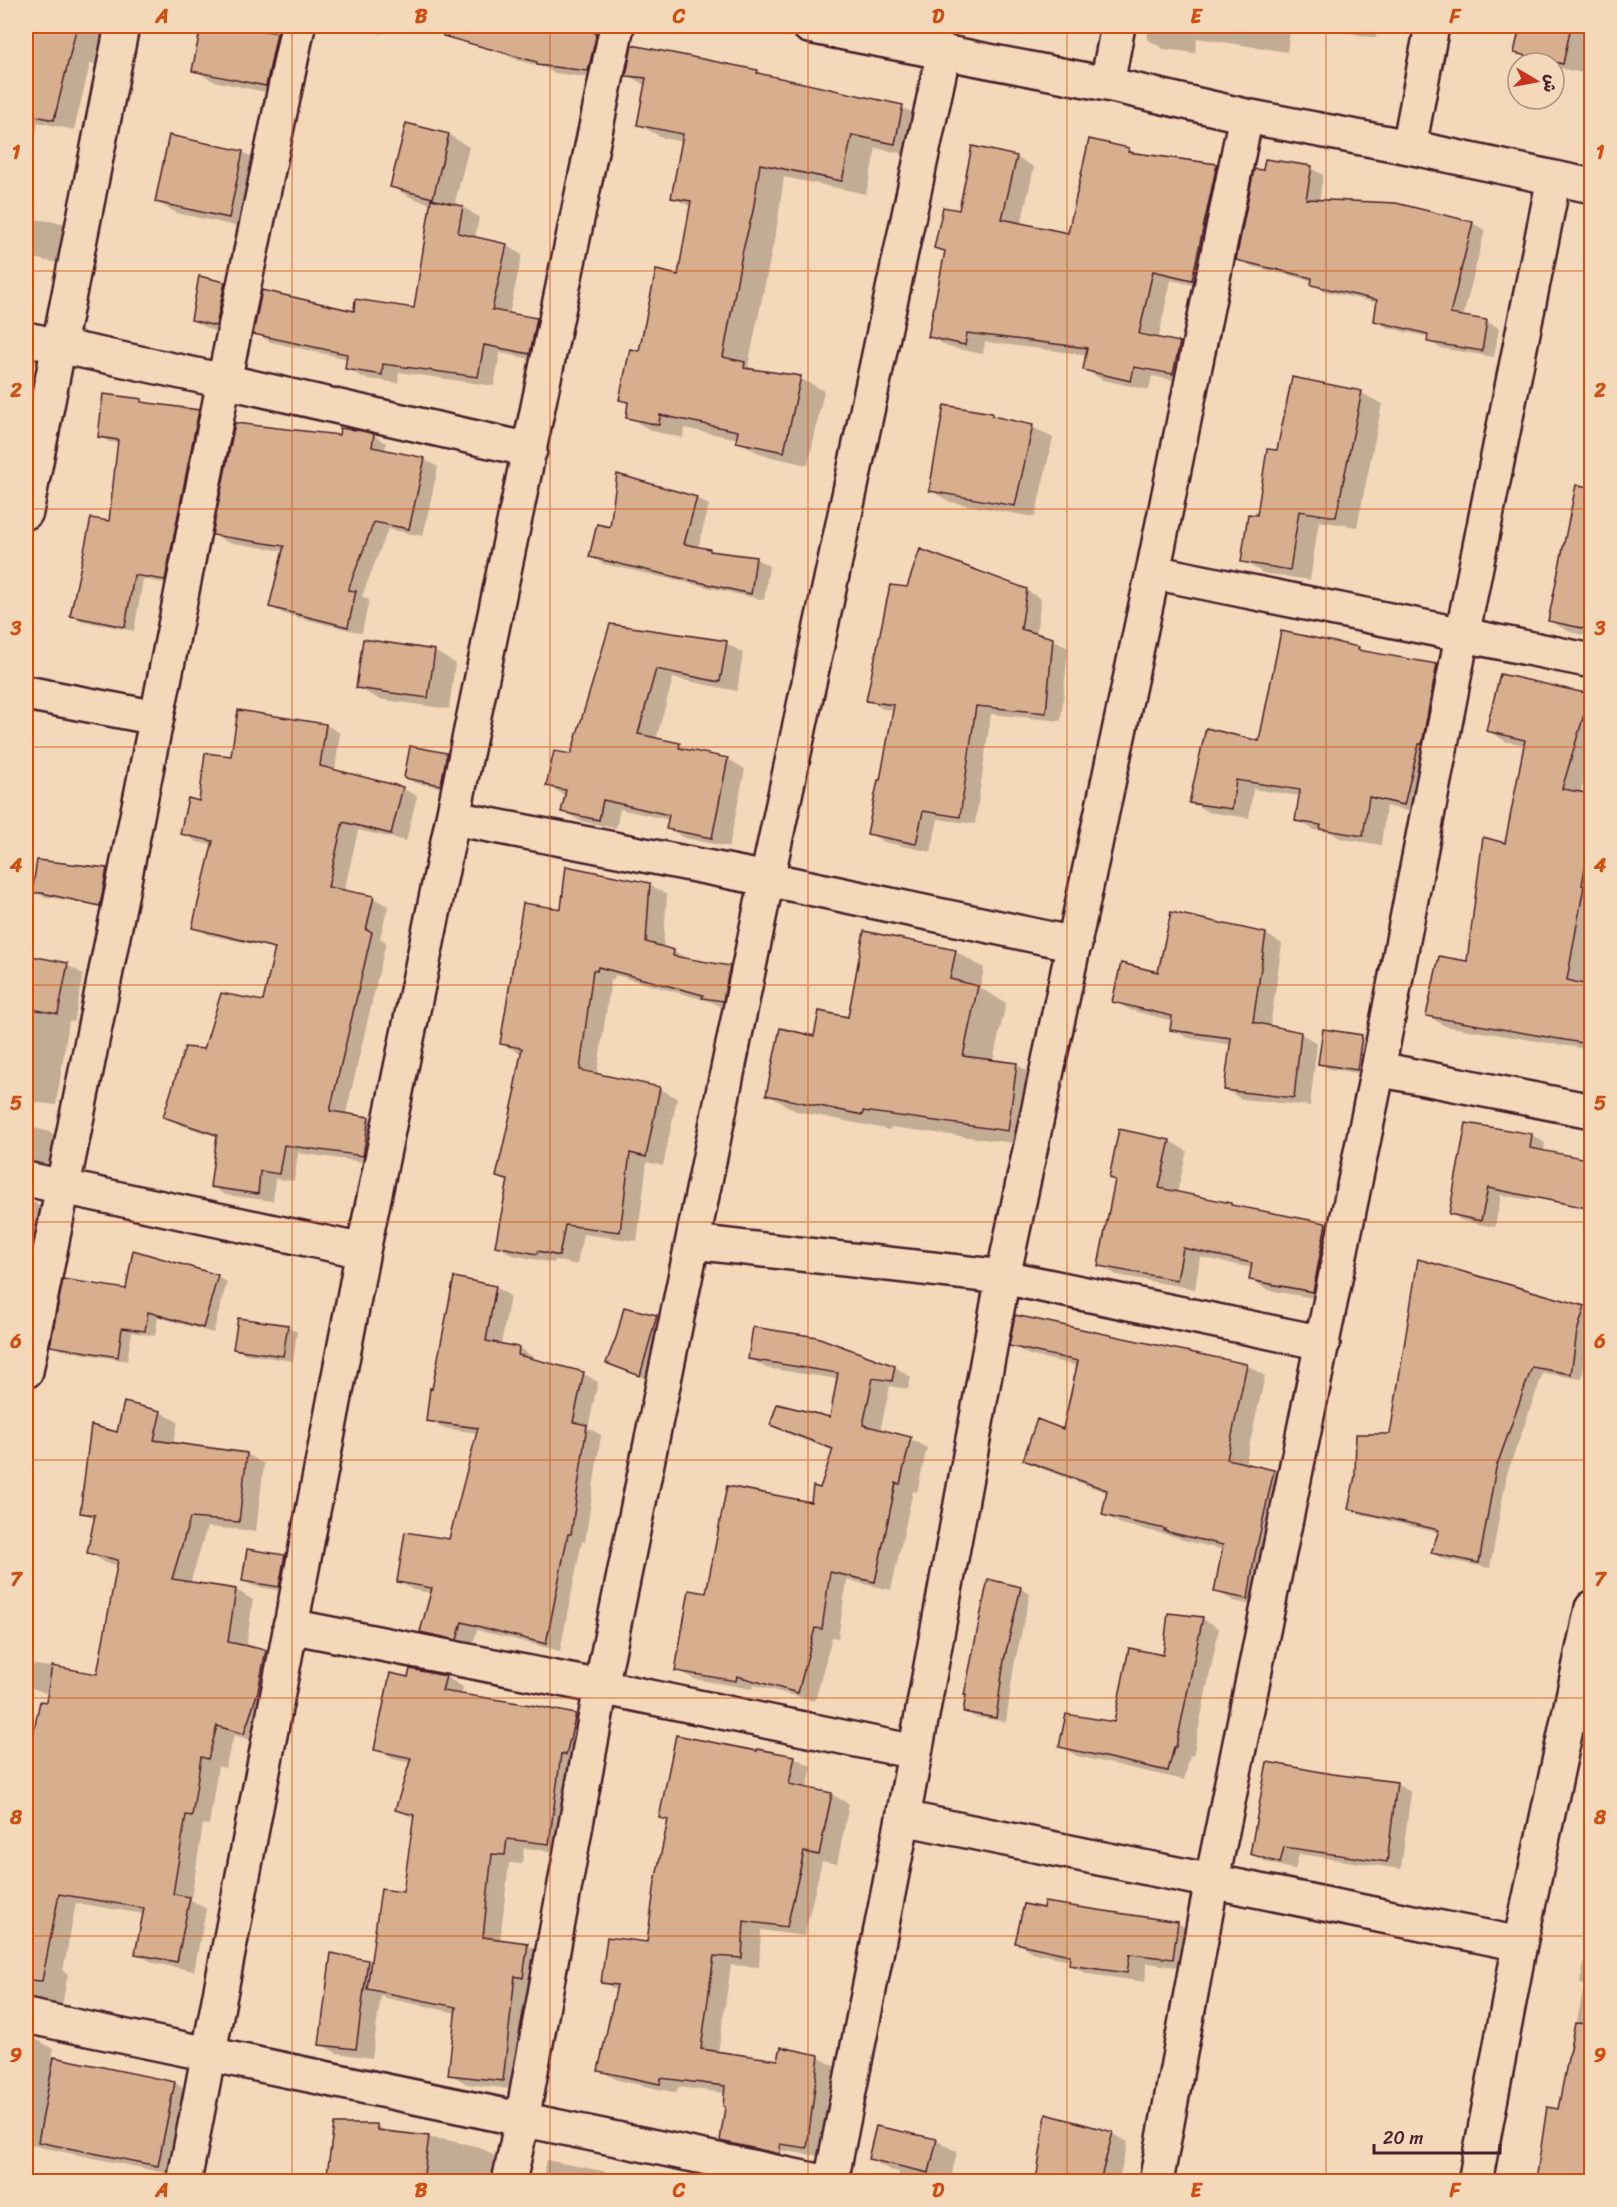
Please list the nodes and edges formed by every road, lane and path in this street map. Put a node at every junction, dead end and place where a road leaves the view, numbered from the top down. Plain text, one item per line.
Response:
1 (122, 26) edge
2 (298, 26) edge
3 (617, 26) edge
4 (809, 26) edge
5 (1118, 26) edge
6 (1431, 26) edge
7 (944, 51) junction
8 (1107, 84) junction
9 (1246, 116) junction
10 (1409, 147) junction
11 (1554, 178) junction
12 (1592, 186) edge
13 (26, 339) edge
14 (60, 346) junction
15 (224, 381) junction
16 (530, 450) junction
17 (26, 512) edge
18 (1154, 572) junction
19 (1462, 636) junction
20 (1592, 661) edge
21 (26, 693) edge
22 (157, 718) junction
23 (454, 818) junction
24 (767, 879) junction
25 (1075, 944) junction
26 (1378, 1069) junction
27 (1592, 1111) edge
28 (26, 1179) edge
29 (62, 1186) junction
30 (693, 1242) junction
31 (363, 1251) junction
32 (1003, 1277) junction
33 (1323, 1343) junction
34 (26, 1371) edge
35 (1592, 1608) edge
36 (290, 1626) junction
37 (601, 1687) junction
38 (915, 1752) junction
39 (903, 1818) junction
40 (1212, 1880) junction
41 (1520, 1944) junction
42 (26, 2016) edge
43 (209, 2055) junction
44 (522, 2120) junction
45 (184, 2181) edge
46 (509, 2181) edge
47 (823, 2181) edge
48 (831, 2181) edge
49 (1156, 2181) edge
50 (1475, 2181) edge

1 - 14 street
2 - 15 street
3 - 16 street
4 - 7 street
5 - 8 street
6 - 10 street
7 - 8 street
7 - 24 street
8 - 9 street
9 - 10 street
9 - 18 street
10 - 11 street
11 - 12 street
11 - 19 street
13 - 14 street
14 - 15 street
14 - 17 street
15 - 16 street
15 - 22 street
16 - 23 street
18 - 19 street
18 - 25 street
19 - 20 street
19 - 26 street
21 - 22 street
22 - 29 street
23 - 24 street
23 - 31 street
24 - 25 street
24 - 30 street
25 - 32 street
26 - 27 street
26 - 33 street
28 - 29 street
29 - 31 street
29 - 34 street
30 - 32 street
30 - 37 street
31 - 36 street
32 - 33 street
32 - 38 street
33 - 40 street
35 - 41 street
36 - 37 street
36 - 43 street
37 - 38 street
37 - 44 street
38 - 39 street
39 - 40 street
39 - 48 street
40 - 41 street
40 - 49 street
41 - 50 street
42 - 43 street
43 - 44 street
43 - 45 street
44 - 46 street
44 - 47 street

